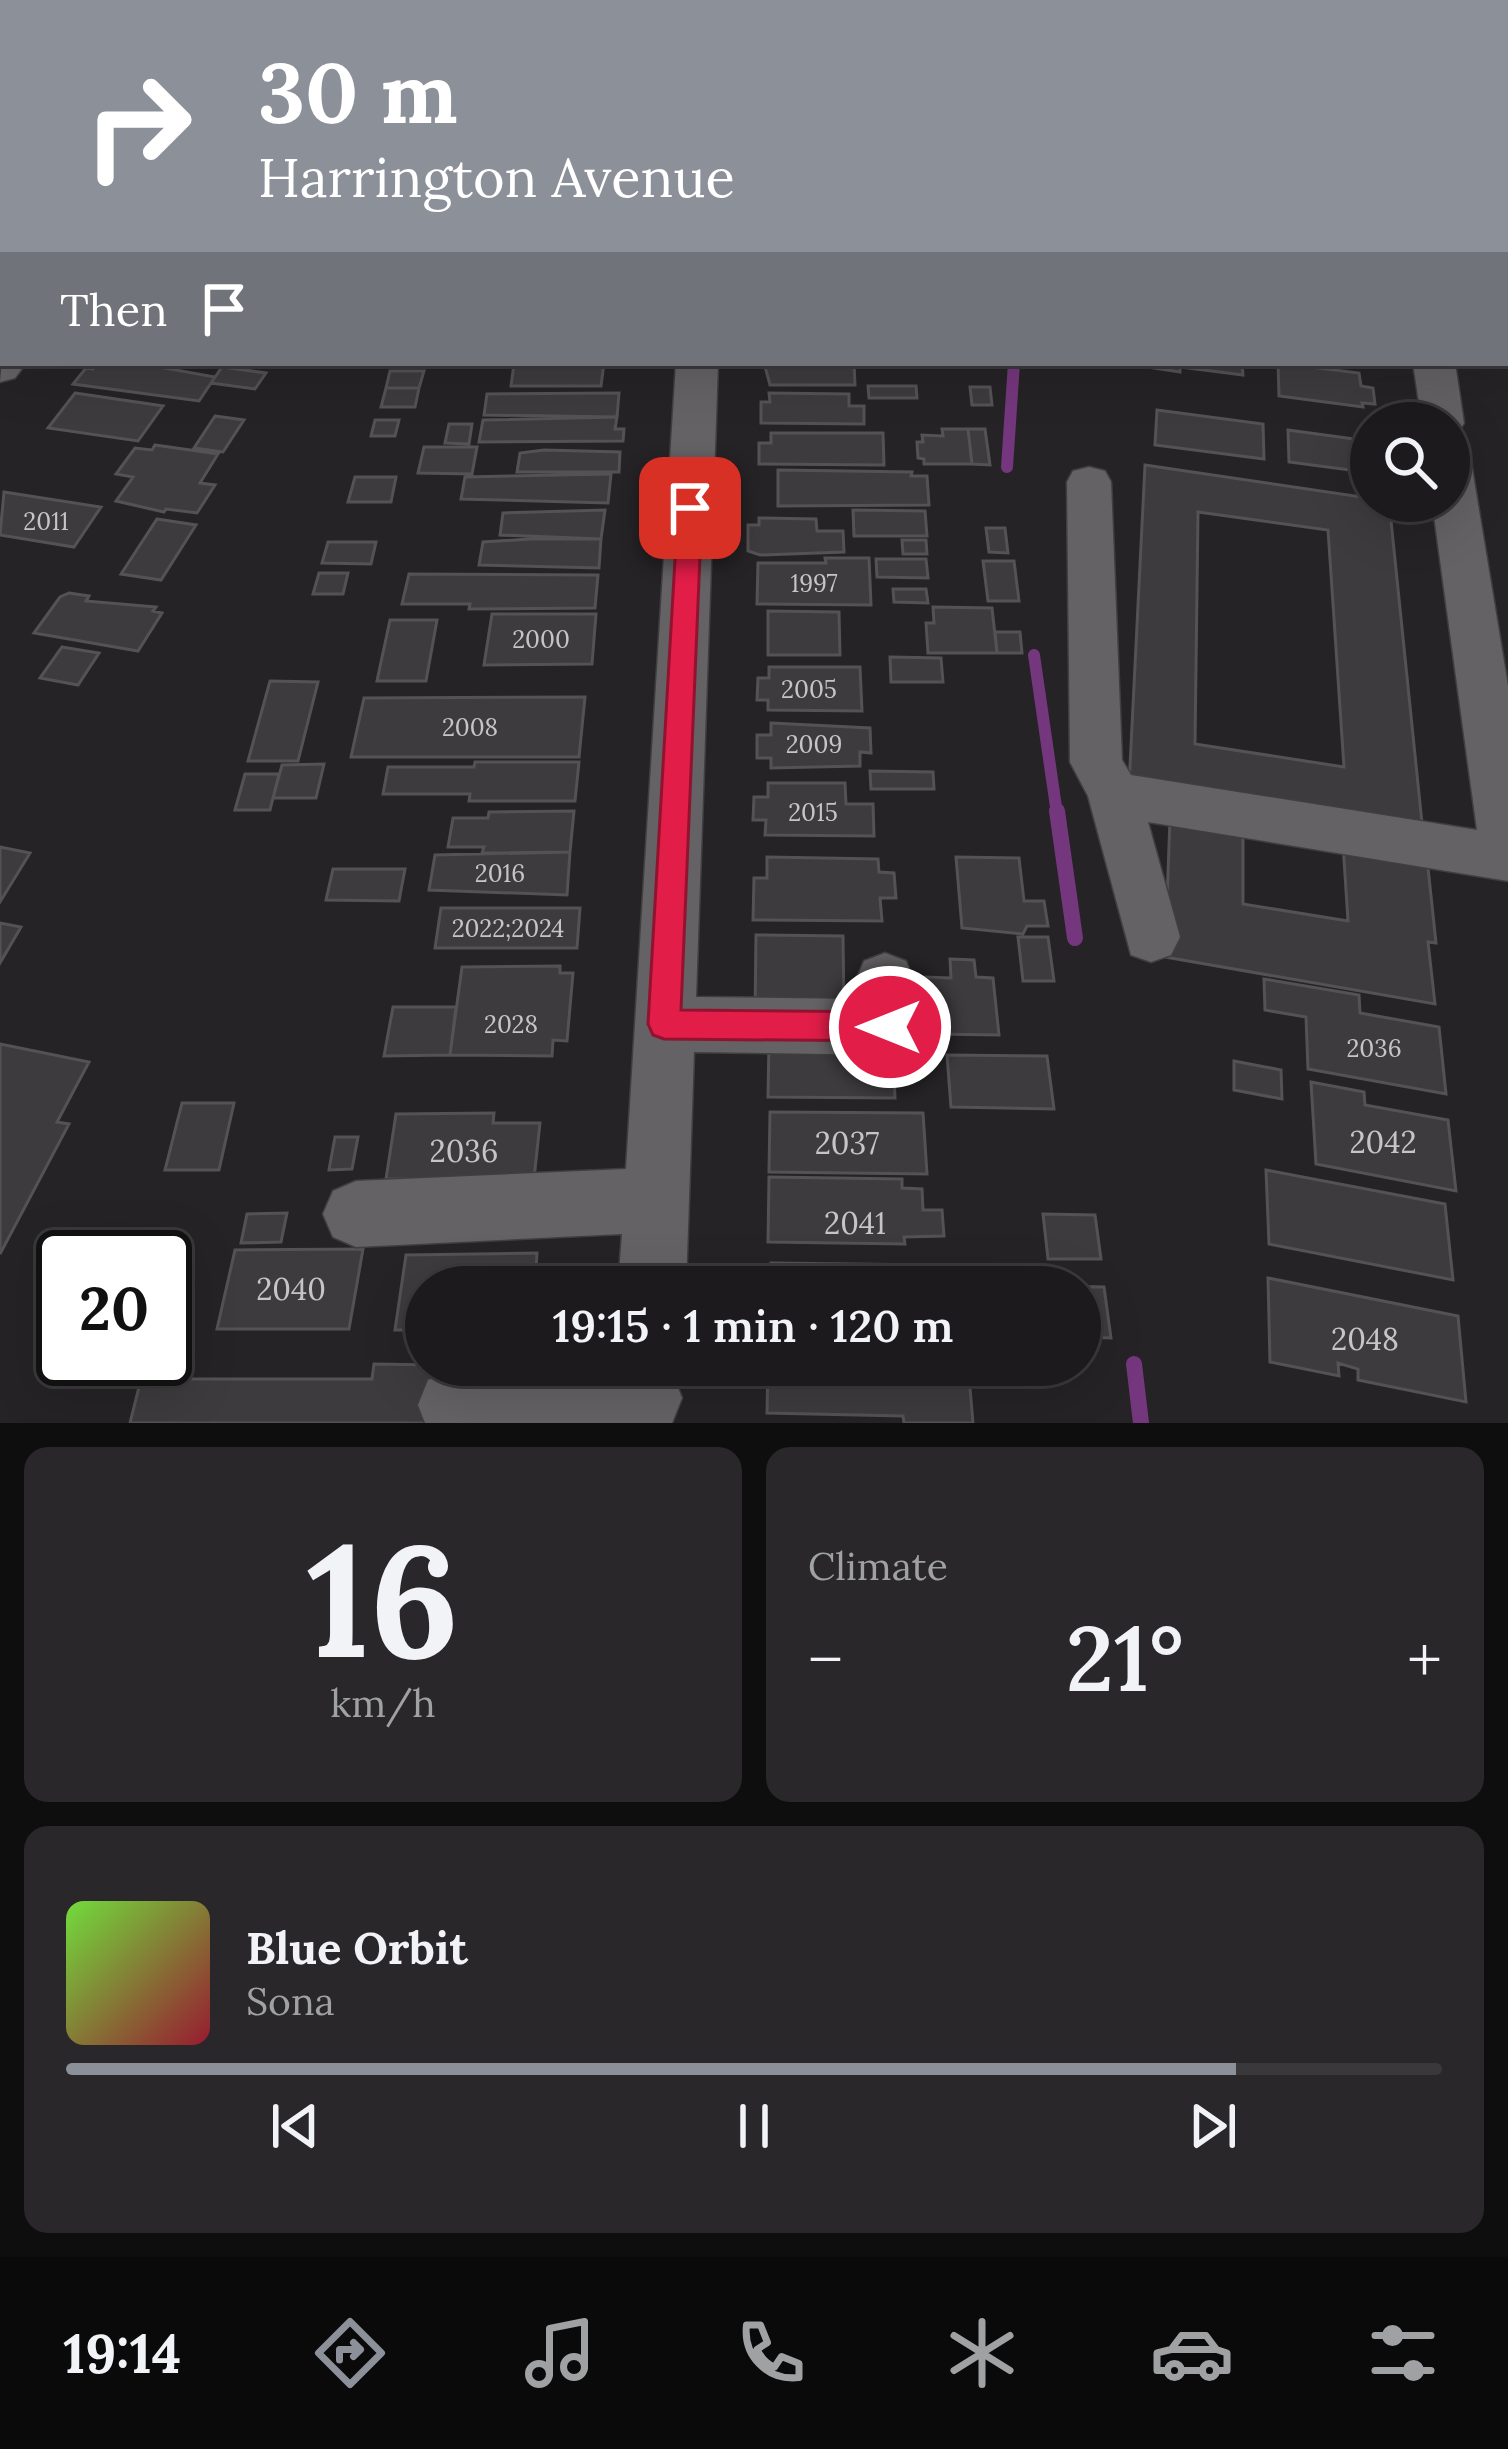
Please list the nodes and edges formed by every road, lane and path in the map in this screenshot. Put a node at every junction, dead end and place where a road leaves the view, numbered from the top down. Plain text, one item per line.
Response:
1 (697, 366) edge
2 (1434, 366) edge
3 (1440, 402) edge
4 (1088, 482) dead end
5 (1458, 522) edge
6 (1114, 794) junction
7 (1508, 855) edge
8 (1150, 938) dead end
9 (885, 980) dead end
10 (664, 1024) junction
11 (656, 1200) junction
12 (356, 1214) dead end
13 (653, 1266) edge
14 (647, 1395) edge
15 (453, 1405) dead end

1 - 10 street
2 - 3 street
4 - 6 street
5 - 7 street
6 - 7 street
6 - 8 street
9 - 10 street
10 - 11 street
11 - 12 street
11 - 13 street
14 - 15 street

